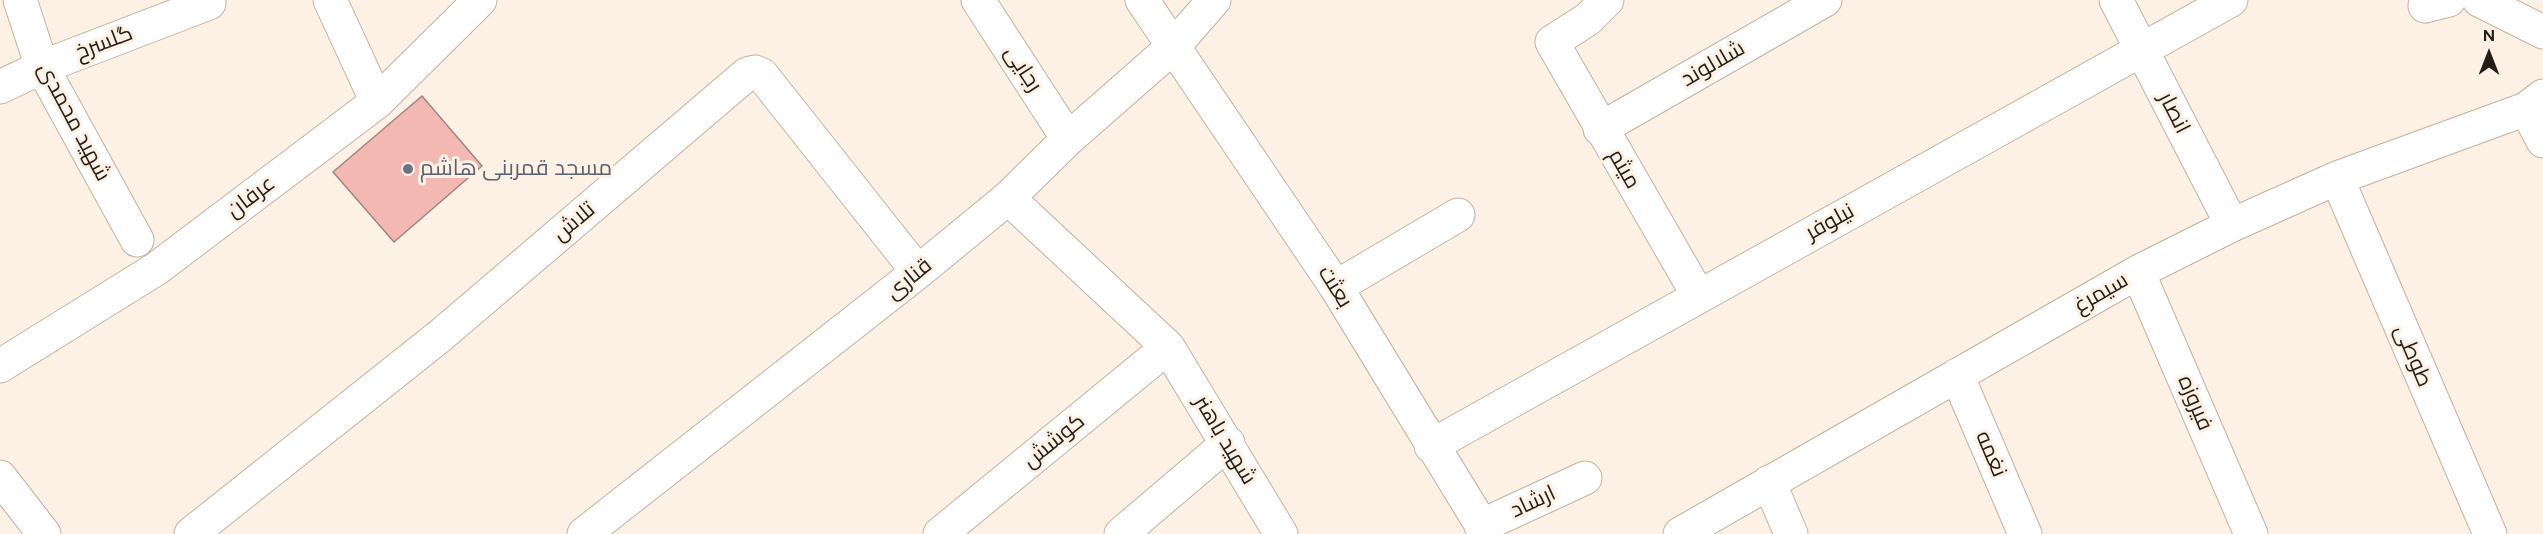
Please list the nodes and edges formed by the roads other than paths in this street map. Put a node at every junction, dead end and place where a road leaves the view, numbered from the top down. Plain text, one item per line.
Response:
1 (20, 0) edge
2 (330, 0) edge
3 (480, 0) edge
4 (978, 0) edge
5 (1142, 0) edge
6 (1214, 0) edge
7 (1825, 0) edge
8 (2116, 0) edge
9 (2231, 0) edge
10 (2479, 0) edge
11 (209, 3) dead end
12 (1588, 6) edge
13 (2543, 32) edge
14 (1174, 46) junction
15 (2141, 49) junction
16 (42, 67) junction
17 (0, 87) edge
18 (377, 102) junction
19 (2534, 103) edge
20 (1600, 129) junction
21 (1068, 139) junction
22 (2543, 141) edge
23 (2337, 178) junction
24 (1008, 198) junction
25 (1458, 215) dead end
26 (2232, 225) junction
27 (137, 240) dead end
28 (918, 272) junction
29 (2138, 272) junction
30 (1336, 287) junction
31 (1698, 295) junction
32 (1168, 347) junction
33 (0, 366) edge
34 (1958, 375) junction
35 (1228, 443) junction
36 (1431, 446) junction
37 (1585, 478) dead end
38 (1769, 482) junction
39 (6, 498) edge
40 (1484, 530) edge
41 (44, 534) edge
42 (191, 534) edge
43 (584, 534) edge
44 (940, 534) edge
45 (1121, 534) edge
46 (1281, 534) edge
47 (1680, 534) edge
48 (1791, 534) edge
49 (2025, 534) edge
50 (2252, 534) edge
51 (2490, 534) edge

1 - 16 street, شهید محمدی
2 - 18 street
3 - 18 street, عرفان
4 - 21 street, رجایی
5 - 14 street, بعثت
6 - 14 street, قناری
7 - 20 street, شلالوند
8 - 15 street, انصار
9 - 15 street, نیلوفر
10 - 13 street
11 - 16 street, گلسرخ
12 - 20 street, میثم
14 - 21 street, قناری
14 - 30 street, بعثت
15 - 26 street, انصار
15 - 31 street, نیلوفر
16 - 17 street, گلسرخ
16 - 27 street, شهید محمدی
18 - 33 street, عرفان
19 - 22 street
19 - 23 street, سیمرغ
20 - 31 street, میثم
21 - 24 street, قناری
23 - 26 street, سیمرغ
23 - 51 street, طوطی
24 - 28 street, قناری
24 - 32 street, شهید باهنر
25 - 30 street
26 - 29 street, سیمرغ
28 - 42 street, تلاش
28 - 43 street, قناری
29 - 34 street, سیمرغ
29 - 50 street, فیروزه
30 - 36 street, بعثت
31 - 36 street, نیلوفر
32 - 35 street, شهید باهنر
32 - 44 street, کوشش
34 - 38 street, سیمرغ
34 - 49 street, نغمه
35 - 45 street
35 - 46 street, شهید باهنر
36 - 40 street, بعثت
37 - 40 street, ارشاد
38 - 47 street, سیمرغ
38 - 48 street
39 - 41 street

